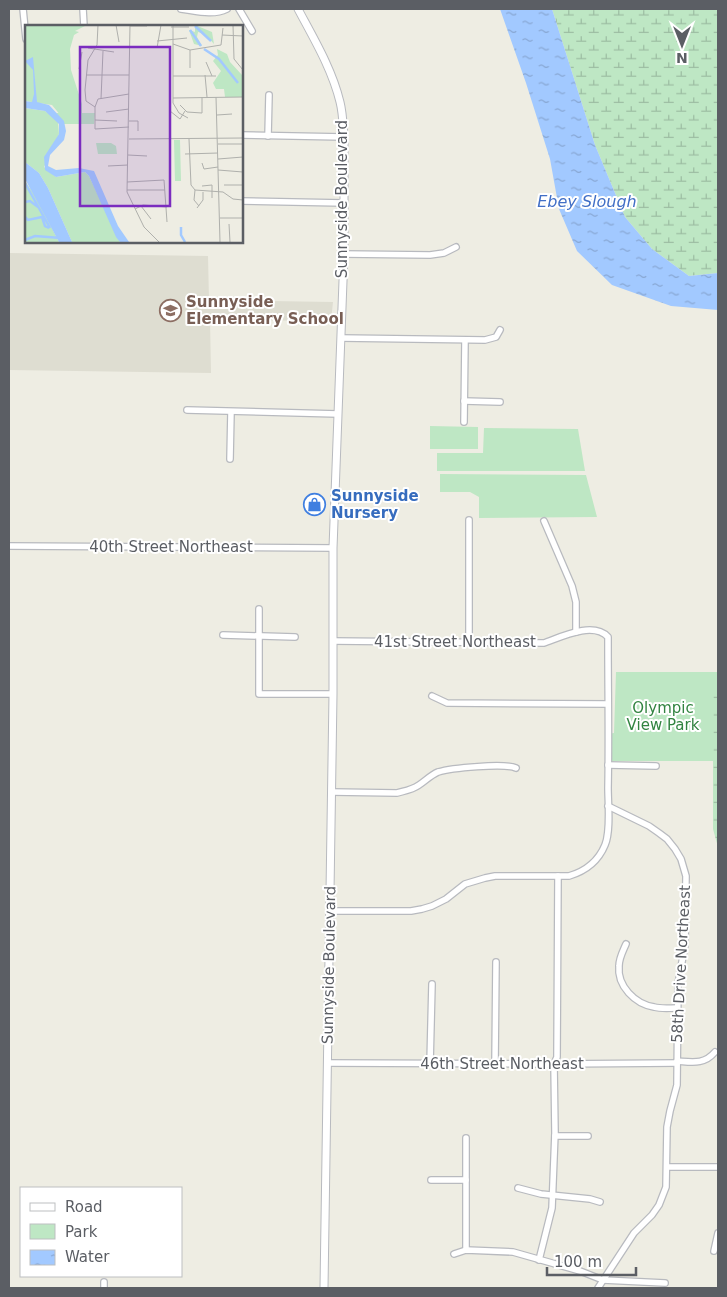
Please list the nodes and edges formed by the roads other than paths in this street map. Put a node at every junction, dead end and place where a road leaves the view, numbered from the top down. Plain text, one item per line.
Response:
1 (22, 9) edge
2 (82, 9) edge
3 (181, 9) edge
4 (227, 9) edge
5 (239, 9) edge
6 (298, 9) edge
7 (84, 25) edge
8 (252, 31) dead end
9 (25, 32) edge
10 (269, 95) dead end
11 (242, 135) edge
12 (268, 136) junction
13 (344, 137) junction
14 (242, 200) edge
15 (344, 203) junction
16 (456, 247) dead end
17 (344, 254) junction
18 (500, 330) dead end
19 (341, 338) junction
20 (465, 340) junction
21 (464, 401) junction
22 (500, 402) dead end
23 (187, 410) dead end
24 (231, 412) junction
25 (338, 414) junction
26 (464, 422) dead end
27 (230, 459) dead end
28 (469, 520) dead end
29 (544, 521) dead end
30 (9, 546) edge
31 (333, 548) junction
32 (259, 610) dead end
33 (576, 632) junction
34 (223, 635) dead end
35 (259, 636) junction
36 (295, 636) dead end
37 (334, 641) junction
38 (469, 642) junction
39 (334, 694) junction
40 (432, 696) dead end
41 (608, 704) junction
42 (608, 765) junction
43 (656, 766) dead end
44 (516, 768) dead end
45 (332, 792) junction
46 (608, 806) junction
47 (558, 876) junction
48 (331, 911) junction
49 (626, 944) dead end
50 (496, 962) dead end
51 (432, 984) dead end
52 (677, 1008) junction
53 (715, 1052) dead end
54 (677, 1062) junction
55 (327, 1063) junction
56 (430, 1064) junction
57 (495, 1064) junction
58 (554, 1064) junction
59 (555, 1136) junction
60 (588, 1136) dead end
61 (466, 1138) dead end
62 (667, 1167) junction
63 (718, 1167) edge
64 (431, 1180) dead end
65 (466, 1180) junction
66 (518, 1188) dead end
67 (552, 1196) junction
68 (600, 1202) dead end
69 (718, 1233) edge
70 (466, 1250) junction
71 (714, 1251) dead end
72 (454, 1254) dead end
73 (539, 1260) junction
74 (603, 1280) junction
75 (665, 1283) dead end
76 (324, 1288) edge
77 (598, 1288) edge

1 - 9 street
2 - 7 street
3 - 4 street
5 - 8 street
6 - 13 street, Sunnyside Boulevard
10 - 12 street
11 - 12 street
12 - 13 street
13 - 15 street, Sunnyside Boulevard
14 - 15 street
15 - 17 street, Sunnyside Boulevard
16 - 17 street
17 - 19 street, Sunnyside Boulevard
18 - 20 street
19 - 20 street
19 - 25 street, Sunnyside Boulevard
20 - 21 street
21 - 22 street
21 - 26 street
23 - 24 street
24 - 25 street
24 - 27 street
25 - 31 street, Sunnyside Boulevard
28 - 38 street
29 - 33 street
30 - 31 street, 40th Street Northeast
31 - 37 street, Sunnyside Boulevard
32 - 35 street
33 - 38 street, 41st Street Northeast
33 - 41 street, 41st Street Northeast
34 - 35 street
35 - 36 street
35 - 39 street
37 - 38 street, 41st Street Northeast
37 - 39 street, Sunnyside Boulevard
39 - 45 street, Sunnyside Boulevard
40 - 41 street
41 - 42 street
42 - 43 street
42 - 46 street
44 - 45 street
45 - 48 street, Sunnyside Boulevard
46 - 47 street
46 - 52 street, 58th Drive Northeast
47 - 48 street
47 - 58 street
48 - 55 street, Sunnyside Boulevard
49 - 52 street
50 - 57 street
51 - 56 street
52 - 54 street, 58th Drive Northeast
53 - 54 street, 46th Street Northeast
54 - 58 street, 46th Street Northeast
54 - 62 street, 58th Drive Northeast
55 - 56 street, 46th Street Northeast
55 - 76 street, Sunnyside Boulevard
56 - 57 street, 46th Street Northeast
57 - 58 street, 46th Street Northeast
58 - 59 street
59 - 60 street
59 - 67 street
61 - 65 street
62 - 63 street
62 - 74 street, 58th Drive Northeast
64 - 65 street
65 - 70 street
66 - 67 street
67 - 68 street
67 - 73 street
69 - 71 street
70 - 72 street
70 - 73 street
73 - 74 street
74 - 75 street
74 - 77 street, 58th Drive Northeast

